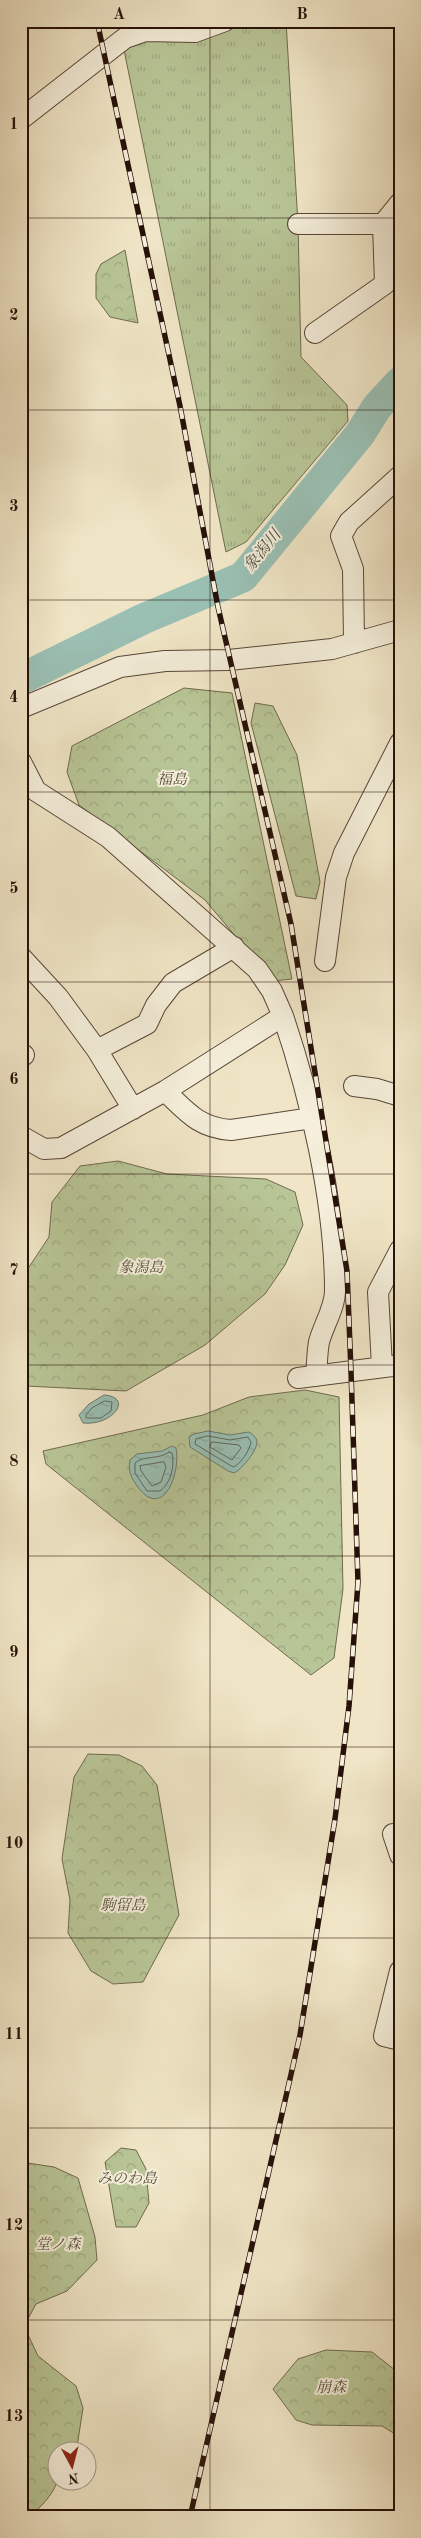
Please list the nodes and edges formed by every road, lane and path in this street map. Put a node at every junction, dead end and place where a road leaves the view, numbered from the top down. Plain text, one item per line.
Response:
1 (225, 21) edge
2 (21, 119) edge
3 (400, 203) edge
4 (298, 224) dead end
5 (384, 224) junction
6 (315, 333) dead end
7 (400, 476) edge
8 (400, 630) edge
9 (354, 643) junction
10 (21, 708) edge
11 (400, 743) edge
12 (21, 762) edge
13 (234, 947) junction
14 (21, 957) edge
15 (325, 961) dead end
16 (283, 1016) junction
17 (97, 1050) junction
18 (354, 1086) dead end
19 (165, 1091) junction
20 (400, 1096) edge
21 (133, 1109) junction
22 (312, 1118) junction
23 (21, 1136) edge
24 (400, 1250) edge
25 (391, 1366) edge
26 (393, 1834) dead end
27 (400, 1855) edge
28 (400, 1971) edge
29 (400, 2040) edge

1 - 2 street
3 - 5 street
4 - 5 street
5 - 6 street
7 - 9 street
8 - 9 street
9 - 10 street
11 - 15 street
12 - 13 street
13 - 16 street
13 - 17 street
14 - 17 street
16 - 19 street
16 - 22 street
17 - 21 street
18 - 20 street
19 - 21 street
19 - 22 street
21 - 23 street
22 - 25 street
24 - 25 street
26 - 27 street
28 - 29 street

